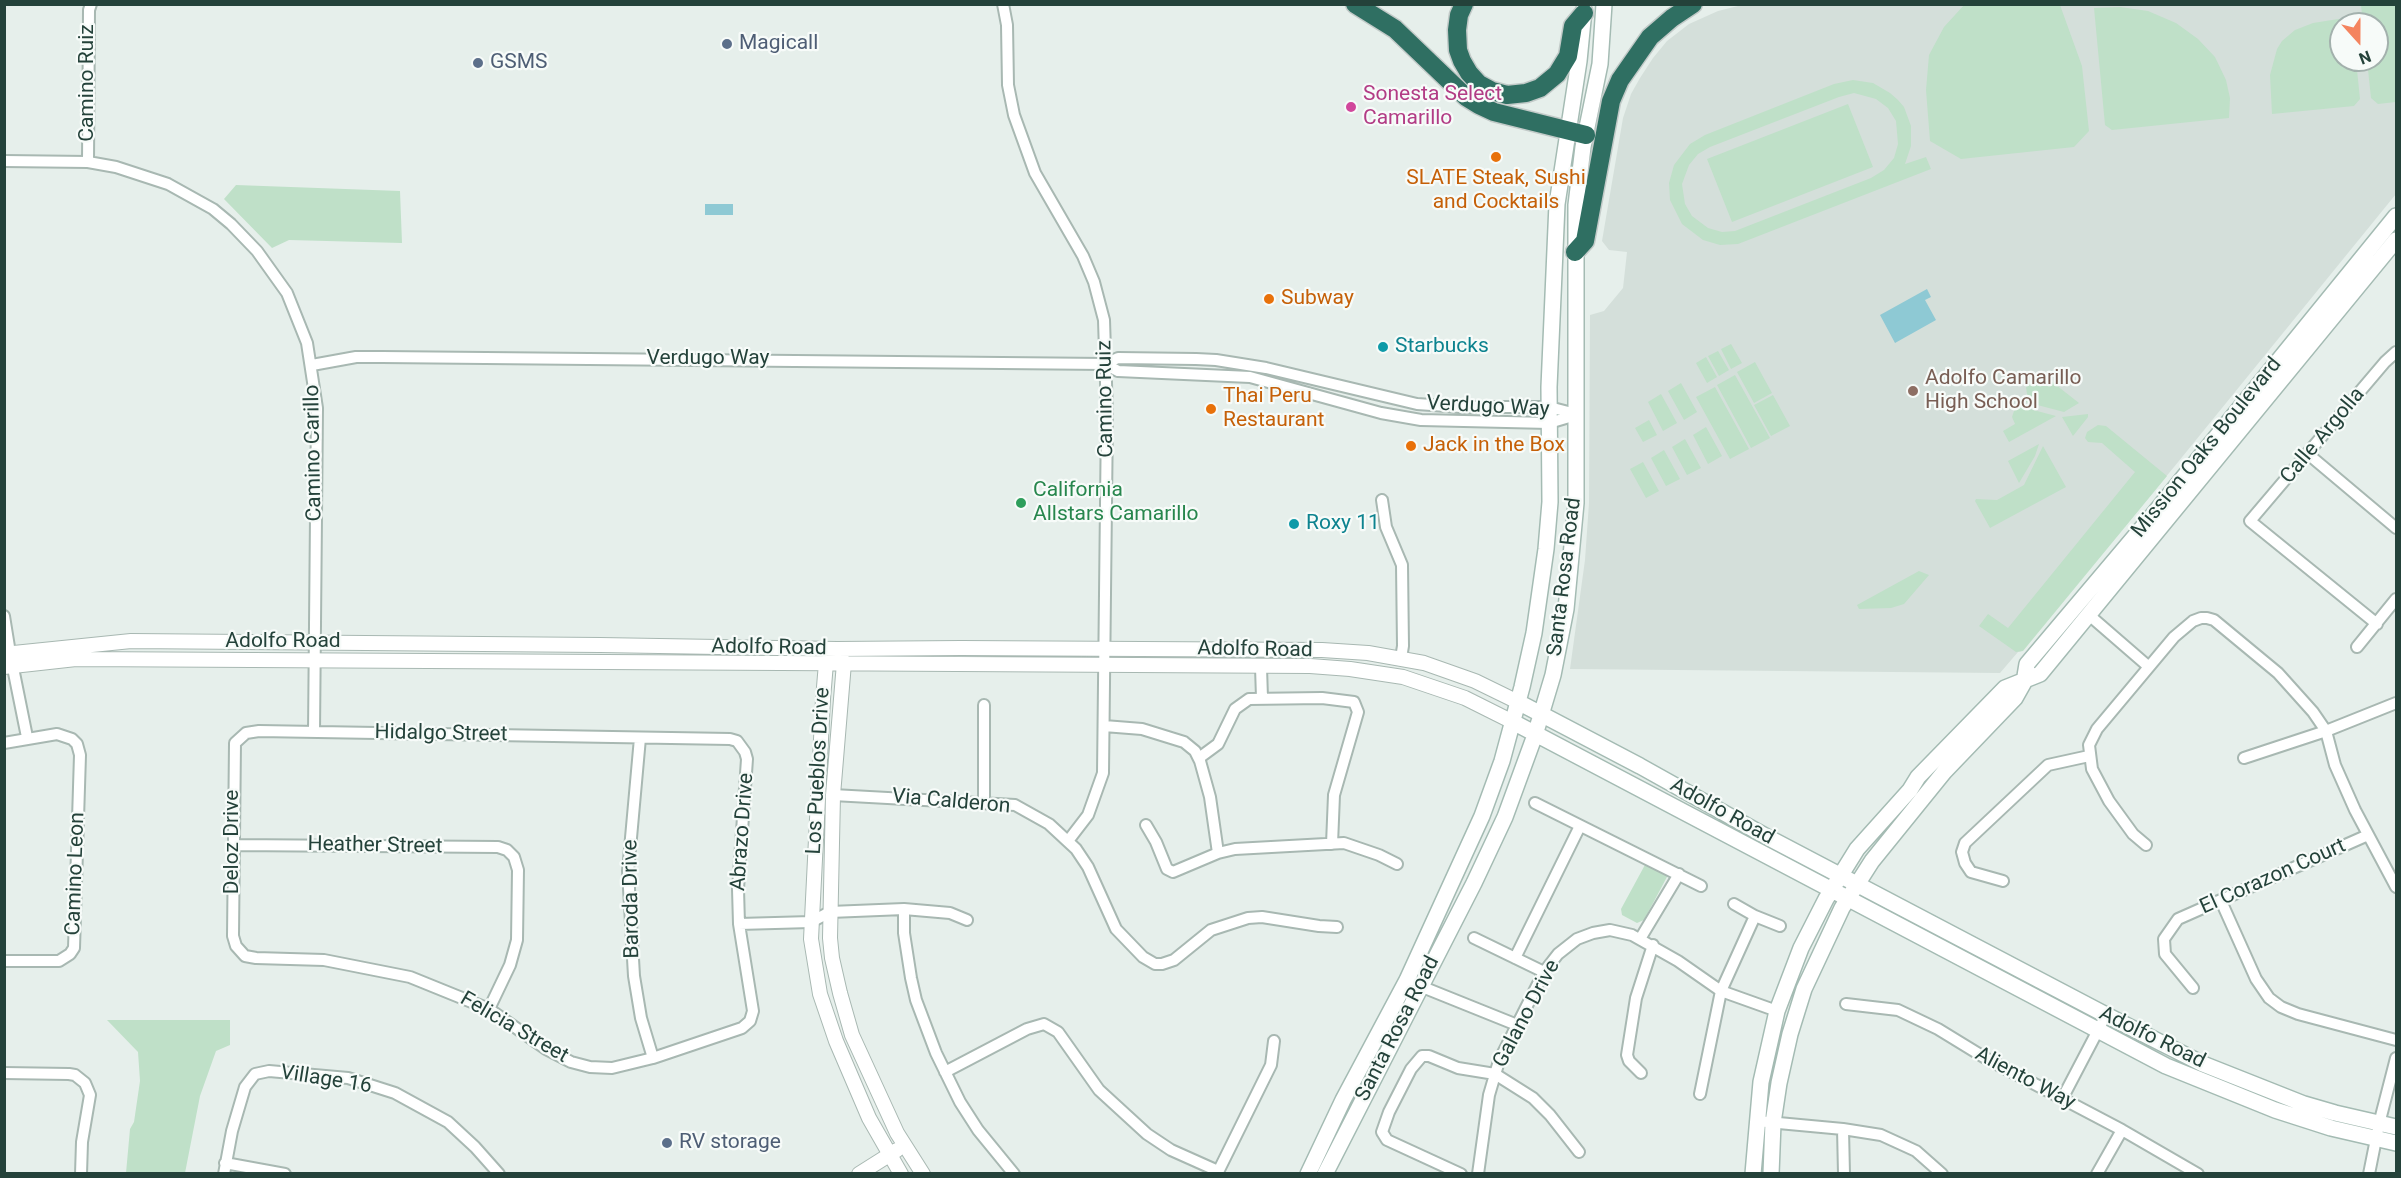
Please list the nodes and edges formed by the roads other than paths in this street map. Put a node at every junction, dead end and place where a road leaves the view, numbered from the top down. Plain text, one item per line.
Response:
1 (91, 4) edge
2 (1003, 4) edge
3 (1355, 4) edge
4 (1464, 4) edge
5 (1604, 4) edge
6 (1693, 4) edge
7 (1584, 9) edge
8 (1567, 130) junction
9 (1586, 135) junction
10 (4, 161) edge
11 (88, 162) junction
12 (2397, 216) edge
13 (2397, 240) edge
14 (1575, 252) junction
15 (2397, 352) edge
16 (1105, 364) junction
17 (312, 366) junction
18 (1549, 407) junction
19 (1576, 414) junction
20 (1549, 423) junction
21 (2308, 454) junction
22 (2179, 481) junction
23 (1382, 500) dead end
24 (2397, 528) edge
25 (2397, 599) edge
26 (2089, 615) junction
27 (4, 616) edge
28 (2378, 624) junction
29 (2078, 628) junction
30 (315, 643) junction
31 (2356, 647) dead end
32 (1104, 648) junction
33 (837, 649) junction
34 (1401, 658) junction
35 (315, 659) junction
36 (8, 660) edge
37 (826, 663) junction
38 (844, 663) junction
39 (1104, 665) junction
40 (1261, 667) junction
41 (2149, 667) junction
42 (2024, 682) junction
43 (1262, 698) junction
44 (1518, 702) junction
45 (2397, 703) edge
46 (984, 705) dead end
47 (1541, 715) junction
48 (1513, 722) junction
49 (1104, 726) junction
50 (2326, 731) junction
51 (314, 732) junction
52 (243, 735) joint
53 (1535, 735) junction
54 (27, 737) junction
55 (640, 738) junction
56 (4, 743) edge
57 (2089, 756) junction
58 (1199, 758) junction
59 (2244, 758) dead end
60 (833, 795) junction
61 (984, 802) junction
62 (1534, 803) dead end
63 (1146, 825) dead end
64 (1580, 826) junction
65 (2368, 836) junction
66 (1068, 840) junction
67 (1332, 844) junction
68 (233, 845) junction
69 (2146, 845) dead end
70 (1218, 853) junction
71 (1397, 864) dead end
72 (1679, 874) junction
73 (1841, 874) junction
74 (2003, 880) dead end
75 (1858, 883) junction
76 (1701, 886) dead end
77 (2397, 887) edge
78 (1832, 889) junction
79 (1849, 898) junction
80 (2221, 901) junction
81 (1734, 904) dead end
82 (904, 909) junction
83 (830, 912) junction
84 (1755, 916) junction
85 (967, 920) dead end
86 (811, 922) junction
87 (739, 924) junction
88 (1780, 926) dead end
89 (1337, 927) dead end
90 (1474, 938) dead end
91 (1640, 939) junction
92 (1653, 945) junction
93 (240, 952) joint
94 (1515, 958) junction
95 (4, 961) edge
96 (1544, 972) junction
97 (1420, 986) junction
98 (2193, 988) dead end
99 (1721, 991) junction
100 (1846, 1004) dead end
101 (489, 1009) junction
102 (1776, 1011) junction
103 (750, 1021) joint
104 (2102, 1022) junction
105 (1517, 1025) junction
106 (2397, 1040) edge
107 (1274, 1041) dead end
108 (652, 1058) junction
109 (2397, 1058) edge
110 (945, 1072) junction
111 (4, 1073) edge
112 (1641, 1073) dead end
113 (1494, 1074) junction
114 (1700, 1094) dead end
115 (2062, 1098) junction
116 (1756, 1121) junction
117 (1773, 1123) junction
118 (2397, 1127) edge
119 (1843, 1129) junction
120 (2122, 1130) junction
121 (2377, 1131) junction
122 (2397, 1143) edge
123 (907, 1152) junction
124 (1578, 1152) dead end
125 (893, 1167) edge
126 (225, 1168) edge
127 (1218, 1172) edge
128 (81, 1173) edge
129 (285, 1173) edge
130 (499, 1173) edge
131 (859, 1173) edge
132 (923, 1173) edge
133 (1014, 1173) edge
134 (1308, 1173) edge
135 (1324, 1173) edge
136 (1461, 1173) edge
137 (1478, 1173) edge
138 (1754, 1173) edge
139 (1771, 1173) edge
140 (1844, 1173) edge
141 (1942, 1173) edge
142 (2097, 1173) edge
143 (2198, 1173) edge
144 (2368, 1173) edge

1 - 11 street, Camino Ruiz
2 - 16 street, Camino Ruiz
3 - 8 highway
4 - 7 highway
5 - 9 main road, Santa Rosa Road
6 - 14 highway
7 - 8 main road, Santa Rosa Road
8 - 9 highway
8 - 18 main road, Santa Rosa Road
9 - 14 main road, Santa Rosa Road
10 - 11 street, Camino Carillo
11 - 17 street, Camino Carillo
12 - 22 main road, Mission Oaks Boulevard
13 - 26 main road, Mission Oaks Boulevard
14 - 19 main road, Santa Rosa Road
15 - 21 street, Calle Argolla
16 - 17 street, Verdugo Way
16 - 18 street, Verdugo Way
16 - 20 street, Verdugo Way
16 - 32 street, Camino Ruiz
17 - 30 street, Camino Carillo
18 - 19 street, Verdugo Way
18 - 20 main road, Santa Rosa Road
19 - 20 street, Verdugo Way
19 - 47 main road, Santa Rosa Road
20 - 44 main road, Santa Rosa Road
21 - 24 street
21 - 28 street, Calle Argolla
22 - 29 main road
22 - 42 main road, Mission Oaks Boulevard
23 - 34 street
25 - 28 street
26 - 29 main road, Mission Oaks Boulevard
26 - 41 street
27 - 36 street
28 - 31 street
29 - 42 main road, Mission Oaks Boulevard
30 - 33 street, Adolfo Road
30 - 35 street, Camino Carillo
30 - 36 street, Adolfo Road
32 - 33 street, Adolfo Road
32 - 34 street, Adolfo Road
32 - 39 street, Camino Ruiz
33 - 37 street, Los Pueblos Drive
33 - 38 street, Los Pueblos Drive
34 - 44 street, Adolfo Road
35 - 36 street, Adolfo Road
35 - 37 street, Adolfo Road
35 - 51 street, Camino Carillo
36 - 54 street
37 - 38 street, Adolfo Road
37 - 86 street, Los Pueblos Drive
38 - 39 street, Adolfo Road
38 - 60 street, Los Pueblos Drive
39 - 40 street, Adolfo Road
39 - 49 street, Camino Ruiz
40 - 43 street
40 - 48 street, Adolfo Road
41 - 50 street
41 - 57 street
42 - 73 main road, Mission Oaks Boulevard
42 - 75 main road, Mission Oaks Boulevard
43 - 58 street
43 - 67 street
44 - 47 main road, Adolfo Road
44 - 48 main road, Santa Rosa Road
45 - 50 street
46 - 61 street
47 - 53 main road, Santa Rosa Road
47 - 73 main road, Adolfo Road
48 - 53 main road, Adolfo Road
48 - 134 main road, Santa Rosa Road
49 - 58 street
49 - 66 street, Camino Ruiz
50 - 59 street
50 - 65 street
51 - 52 street, Hidalgo Street
51 - 55 street, Hidalgo Street
52 - 68 street, Deloz Drive
53 - 78 main road, Adolfo Road
53 - 97 main road, Santa Rosa Road
54 - 56 street
54 - 95 street, Camino Leon
55 - 87 street, Abrazo Drive
55 - 108 street, Baroda Drive
57 - 69 street
57 - 74 street
58 - 70 street
60 - 61 street, Via Calderon
60 - 83 street, Los Pueblos Drive
61 - 66 street, Via Calderon
62 - 64 street
63 - 70 street
64 - 72 street
64 - 94 street
65 - 77 street
65 - 80 street, El Corazon Court
66 - 89 street, Via Calderon
67 - 70 street
67 - 71 street
68 - 93 street, Deloz Drive
68 - 101 street, Heather Street
72 - 76 street
72 - 91 street
73 - 75 main road, Adolfo Road
73 - 78 main road, Mission Oaks Boulevard
75 - 79 main road, Mission Oaks Boulevard
75 - 104 main road, Adolfo Road
78 - 79 main road, Adolfo Road
78 - 102 main road, Mission Oaks Boulevard
79 - 104 main road, Adolfo Road
79 - 117 main road, Mission Oaks Boulevard
80 - 98 street, El Corazon Court
80 - 106 street
81 - 84 street
82 - 83 street
82 - 85 street
82 - 110 street
83 - 86 street
83 - 123 street, Los Pueblos Drive
84 - 88 street
84 - 99 street
86 - 87 street
86 - 125 street, Los Pueblos Drive
87 - 103 street, Abrazo Drive
90 - 94 street
91 - 92 street, Galano Drive
91 - 96 street, Galano Drive
92 - 99 street, Galano Drive
92 - 112 street
93 - 101 street, Felicia Street
94 - 96 street
96 - 105 street, Galano Drive
97 - 105 street
97 - 135 main road, Santa Rosa Road
99 - 102 street, Galano Drive
99 - 114 street
100 - 115 street, Aliento Way
101 - 108 street, Felicia Street
102 - 116 main road, Mission Oaks Boulevard
103 - 108 street, Felicia Street
104 - 115 street
104 - 121 main road, Adolfo Road
105 - 113 street, Galano Drive
107 - 127 street
109 - 121 street
110 - 127 street
110 - 133 street
111 - 128 street
113 - 124 street
113 - 136 street
113 - 137 street, Galano Drive
115 - 120 street, Aliento Way
116 - 117 street
116 - 138 main road, Mission Oaks Boulevard
117 - 119 street
117 - 139 main road, Mission Oaks Boulevard
118 - 121 main road, Adolfo Road
119 - 140 street
119 - 141 street
120 - 142 street
120 - 143 street, Aliento Way
121 - 122 main road, Adolfo Road
121 - 144 street
123 - 125 street
123 - 132 street, Los Pueblos Drive
125 - 131 street
126 - 129 street, Village 16
126 - 130 street, Village 16

